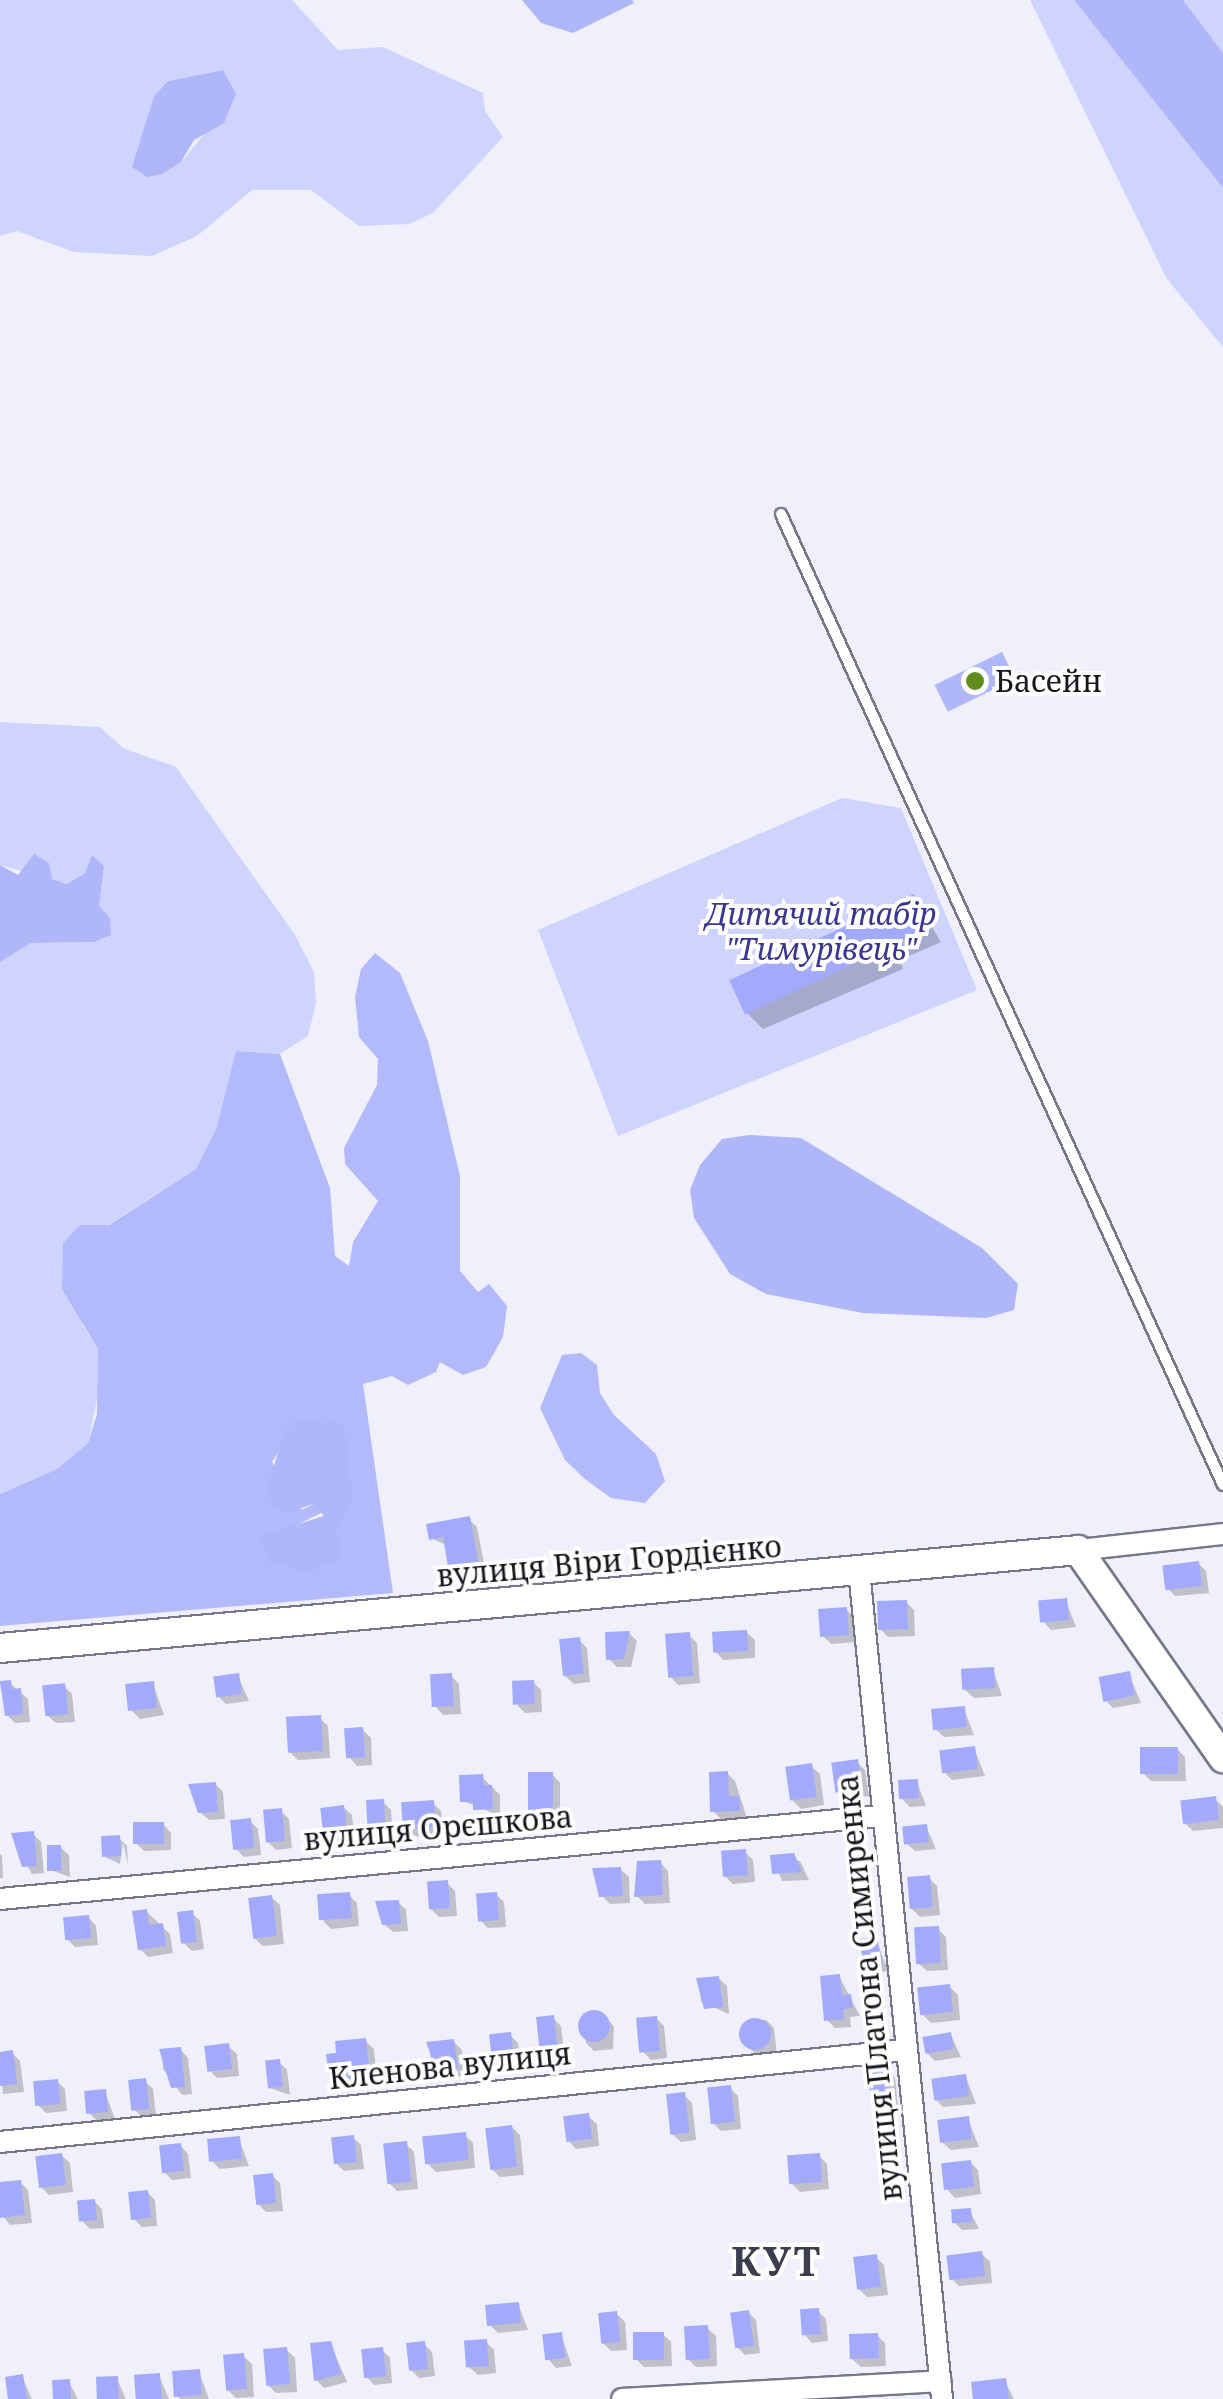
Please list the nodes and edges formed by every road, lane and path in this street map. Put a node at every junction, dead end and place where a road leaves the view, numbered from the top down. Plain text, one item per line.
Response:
1 (781, 514) dead end
2 (1223, 1484) edge
3 (1223, 1534) edge
4 (1078, 1550) junction
5 (859, 1570) junction
6 (0, 1648) edge
7 (1223, 1758) edge
8 (881, 1816) junction
9 (0, 1900) edge
10 (906, 2050) junction
11 (0, 2142) edge
12 (941, 2390) edge
13 (622, 2399) edge

1 - 2 lane
3 - 4 street, вулиця Віри Гордієнко
4 - 5 street, вулиця Віри Гордієнко
4 - 7 street
5 - 6 street, вулиця Віри Гордієнко
5 - 8 street, вулиця Платона Симиренка
8 - 9 street, вулиця Орєшкова
8 - 10 street, вулиця Платона Симиренка
10 - 11 street, Кленова вулиця
10 - 12 street, вулиця Платона Симиренка
12 - 13 street

